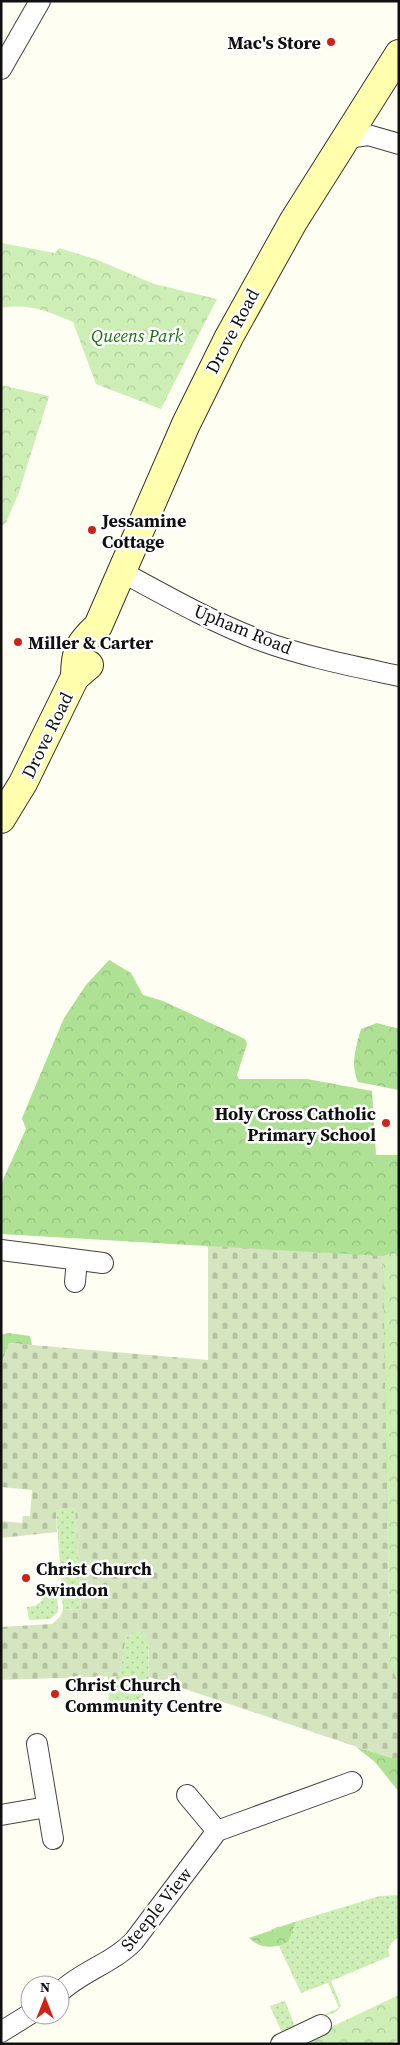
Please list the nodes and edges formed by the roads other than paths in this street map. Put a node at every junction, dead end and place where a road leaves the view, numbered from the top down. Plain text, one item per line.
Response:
1 (40, 1) edge
2 (399, 54) edge
3 (1, 69) edge
4 (347, 138) junction
5 (399, 144) edge
6 (122, 572) junction
7 (399, 676) edge
8 (1, 819) edge
9 (1, 1250) edge
10 (77, 1260) junction
11 (103, 1263) dead end
12 (75, 1282) dead end
13 (37, 1744) dead end
14 (352, 1782) dead end
15 (187, 1795) dead end
16 (47, 1808) junction
17 (1, 1815) edge
18 (217, 1831) junction
19 (52, 1840) dead end
20 (70, 1983) edge
21 (20, 2020) edge
22 (321, 2025) dead end
23 (1, 2032) edge
24 (281, 2044) edge

1 - 3 street
2 - 4 main road, Drove Road
4 - 5 street
4 - 6 main road, Drove Road
6 - 7 street, Upham Road
6 - 8 main road, Drove Road
9 - 10 street
10 - 11 street
10 - 12 street
13 - 16 street
14 - 18 street
15 - 18 street
16 - 17 street
16 - 19 street
18 - 20 street, Steeple View
21 - 23 street
22 - 24 street

